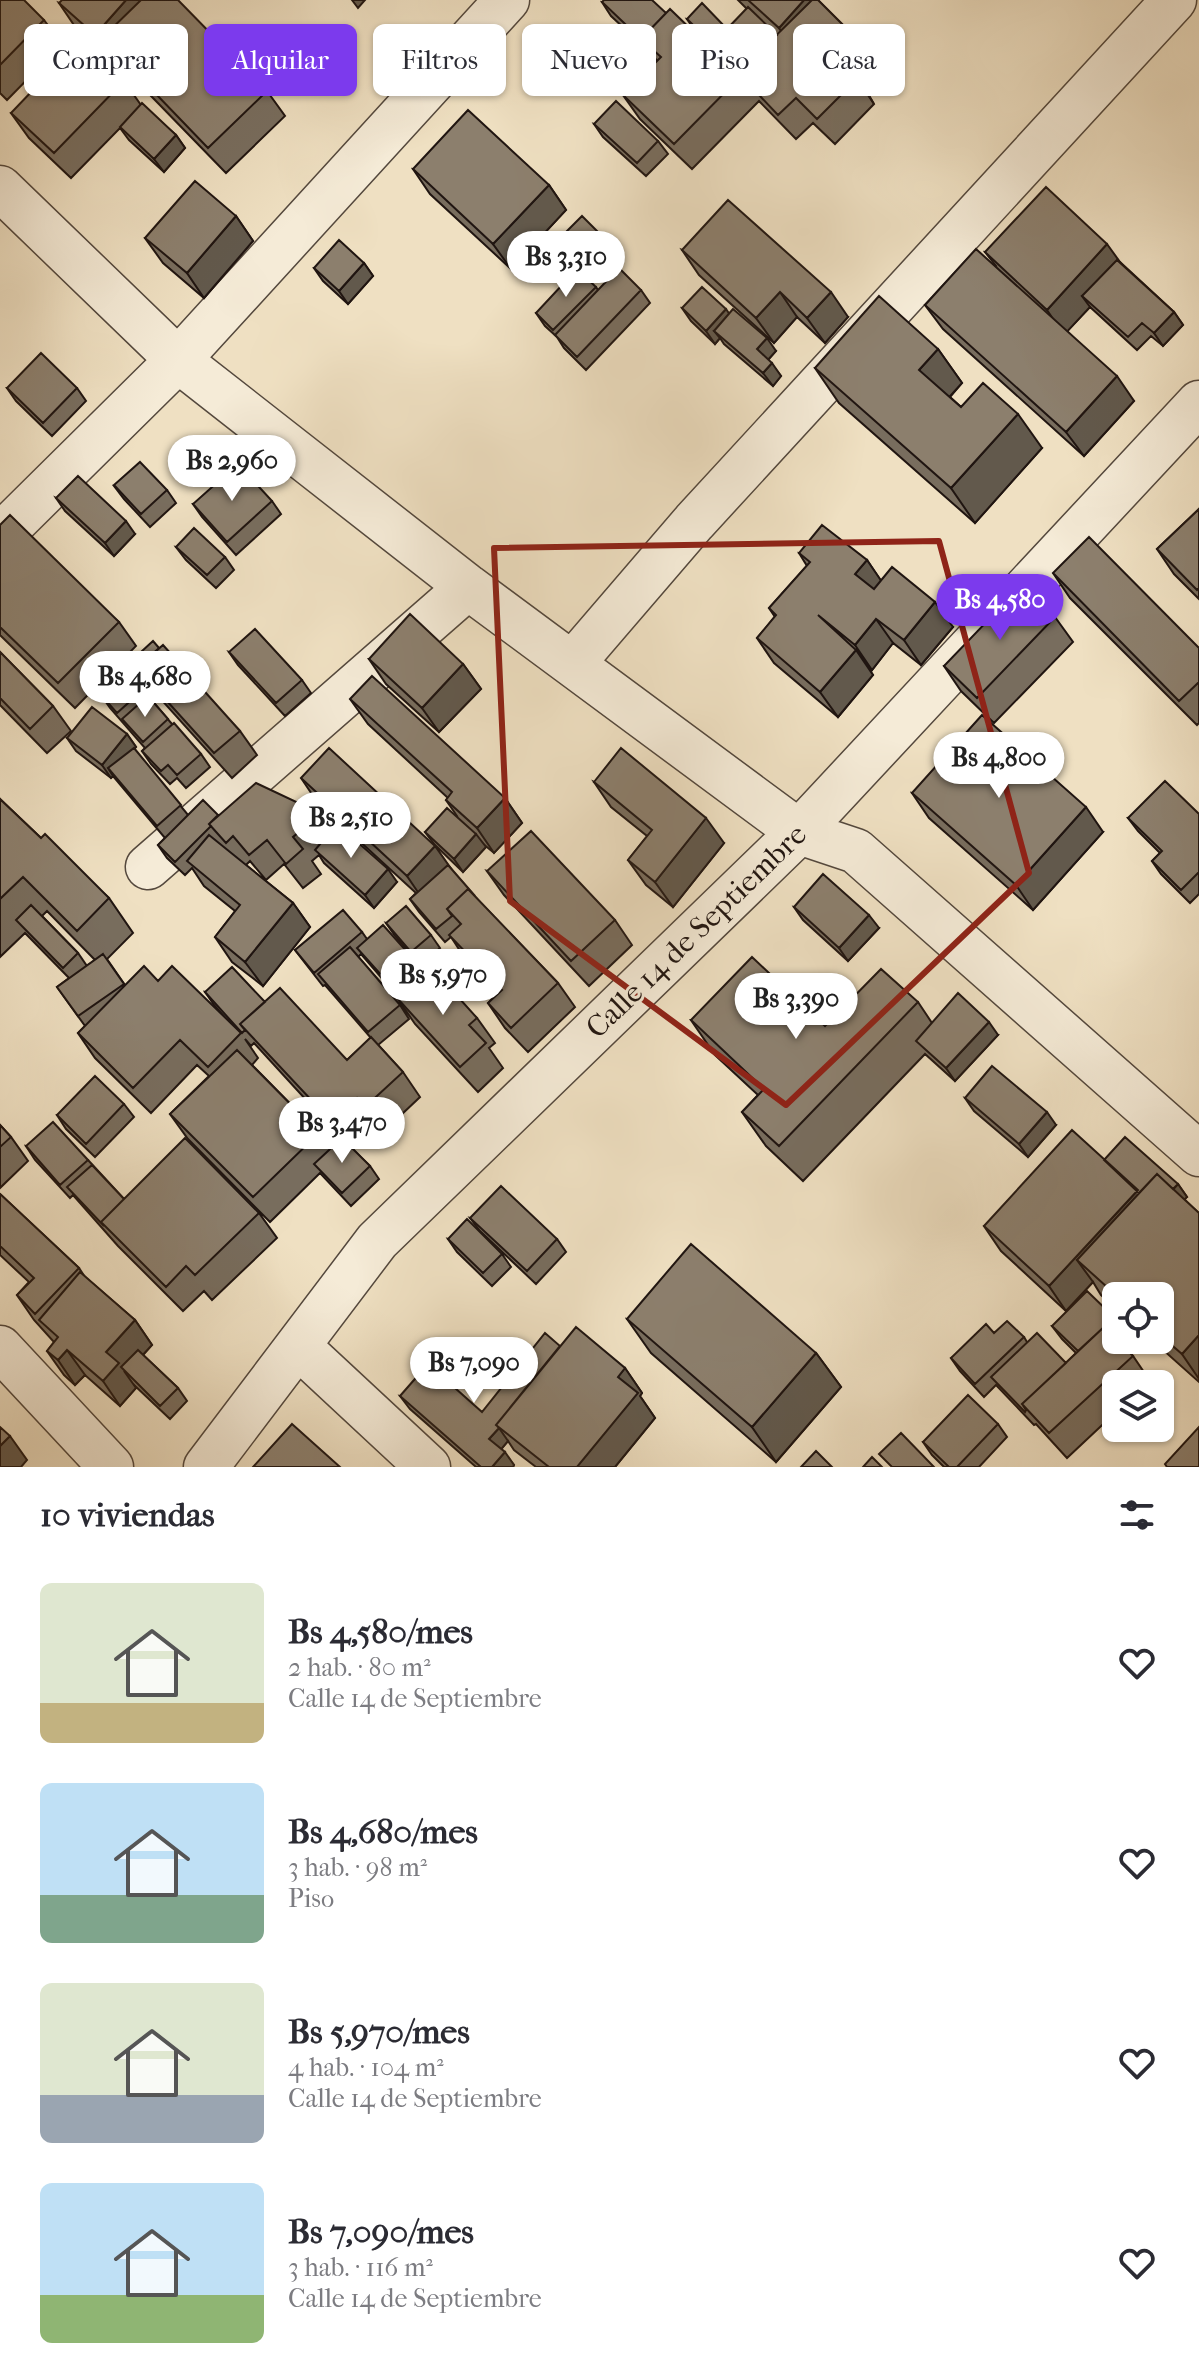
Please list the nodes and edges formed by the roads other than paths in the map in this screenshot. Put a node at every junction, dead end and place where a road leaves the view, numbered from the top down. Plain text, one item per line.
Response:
1 (507, 0) edge
2 (1174, 0) edge
3 (0, 188) edge
4 (178, 360) junction
5 (1199, 403) edge
6 (0, 536) edge
7 (468, 587) junction
8 (572, 664) junction
9 (799, 832) junction
10 (148, 867) dead end
11 (1199, 1154) edge
12 (299, 1347) junction
13 (0, 1348) edge
14 (111, 1467) edge
15 (206, 1467) edge
16 (428, 1467) edge

1 - 4 street
2 - 8 street
3 - 4 street
4 - 6 street
4 - 7 street
5 - 9 street, Calle 14 de Septiembre
7 - 8 street
7 - 10 street
8 - 9 street
9 - 11 street
9 - 12 street, Calle 14 de Septiembre
12 - 15 street, Calle 14 de Septiembre
12 - 16 street
13 - 14 street

